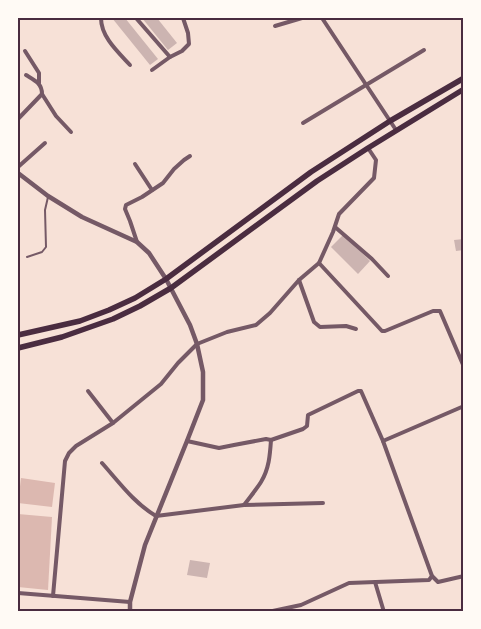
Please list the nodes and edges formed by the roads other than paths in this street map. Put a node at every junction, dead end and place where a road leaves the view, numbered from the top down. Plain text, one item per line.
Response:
1 (101, 18) edge
2 (136, 18) edge
3 (183, 18) edge
4 (302, 18) edge
5 (322, 18) edge
6 (275, 26) dead end
7 (424, 50) dead end
8 (25, 51) dead end
9 (170, 58) junction
10 (130, 66) dead end
11 (152, 70) dead end
12 (26, 75) dead end
13 (464, 78) edge
14 (39, 83) junction
15 (365, 84) junction
16 (464, 89) edge
17 (42, 94) junction
18 (18, 119) edge
19 (390, 121) junction
20 (303, 123) dead end
21 (396, 130) junction
22 (71, 132) dead end
23 (45, 143) dead end
24 (368, 148) junction
25 (190, 156) dead end
26 (135, 164) dead end
27 (18, 167) edge
28 (19, 176) edge
29 (152, 190) junction
30 (48, 196) junction
31 (335, 227) junction
32 (137, 242) junction
33 (27, 257) dead end
34 (319, 263) junction
35 (388, 276) dead end
36 (166, 279) junction
37 (300, 280) junction
38 (171, 288) junction
39 (356, 329) dead end
40 (18, 335) edge
41 (197, 344) junction
42 (18, 348) edge
43 (464, 366) edge
44 (88, 391) dead end
45 (464, 406) edge
46 (112, 423) junction
47 (271, 440) junction
48 (383, 441) junction
49 (187, 442) junction
50 (102, 463) dead end
51 (323, 503) dead end
52 (244, 505) junction
53 (156, 516) junction
54 (432, 576) junction
55 (464, 576) edge
56 (375, 582) junction
57 (18, 593) edge
58 (53, 596) junction
59 (130, 602) junction
60 (130, 612) edge
61 (268, 612) edge
62 (384, 612) edge

1 - 10 street
2 - 9 street
3 - 9 street
4 - 6 street
5 - 15 street
7 - 15 street
8 - 14 street
9 - 11 street
12 - 14 street
13 - 19 highway
14 - 17 street
15 - 19 street
15 - 20 street
16 - 21 highway
17 - 18 street
17 - 22 street
19 - 21 street
19 - 36 highway
21 - 24 highway
23 - 27 street
24 - 31 street
24 - 38 highway
25 - 29 street
26 - 29 street
28 - 30 street
29 - 32 street
30 - 32 street
30 - 33 lane
31 - 34 street
31 - 35 street
32 - 36 street
34 - 37 street
34 - 43 street
36 - 38 street
36 - 40 highway
37 - 39 street
37 - 41 street
38 - 41 street
38 - 42 highway
41 - 46 street
41 - 49 street
44 - 46 street
45 - 48 street
46 - 58 street
47 - 48 street
47 - 49 street
47 - 52 street
48 - 54 street
49 - 53 street
50 - 53 street
51 - 52 street
52 - 53 street
53 - 59 street
54 - 55 street
54 - 56 street
56 - 61 street
56 - 62 street
57 - 58 street
58 - 59 street
59 - 60 street

